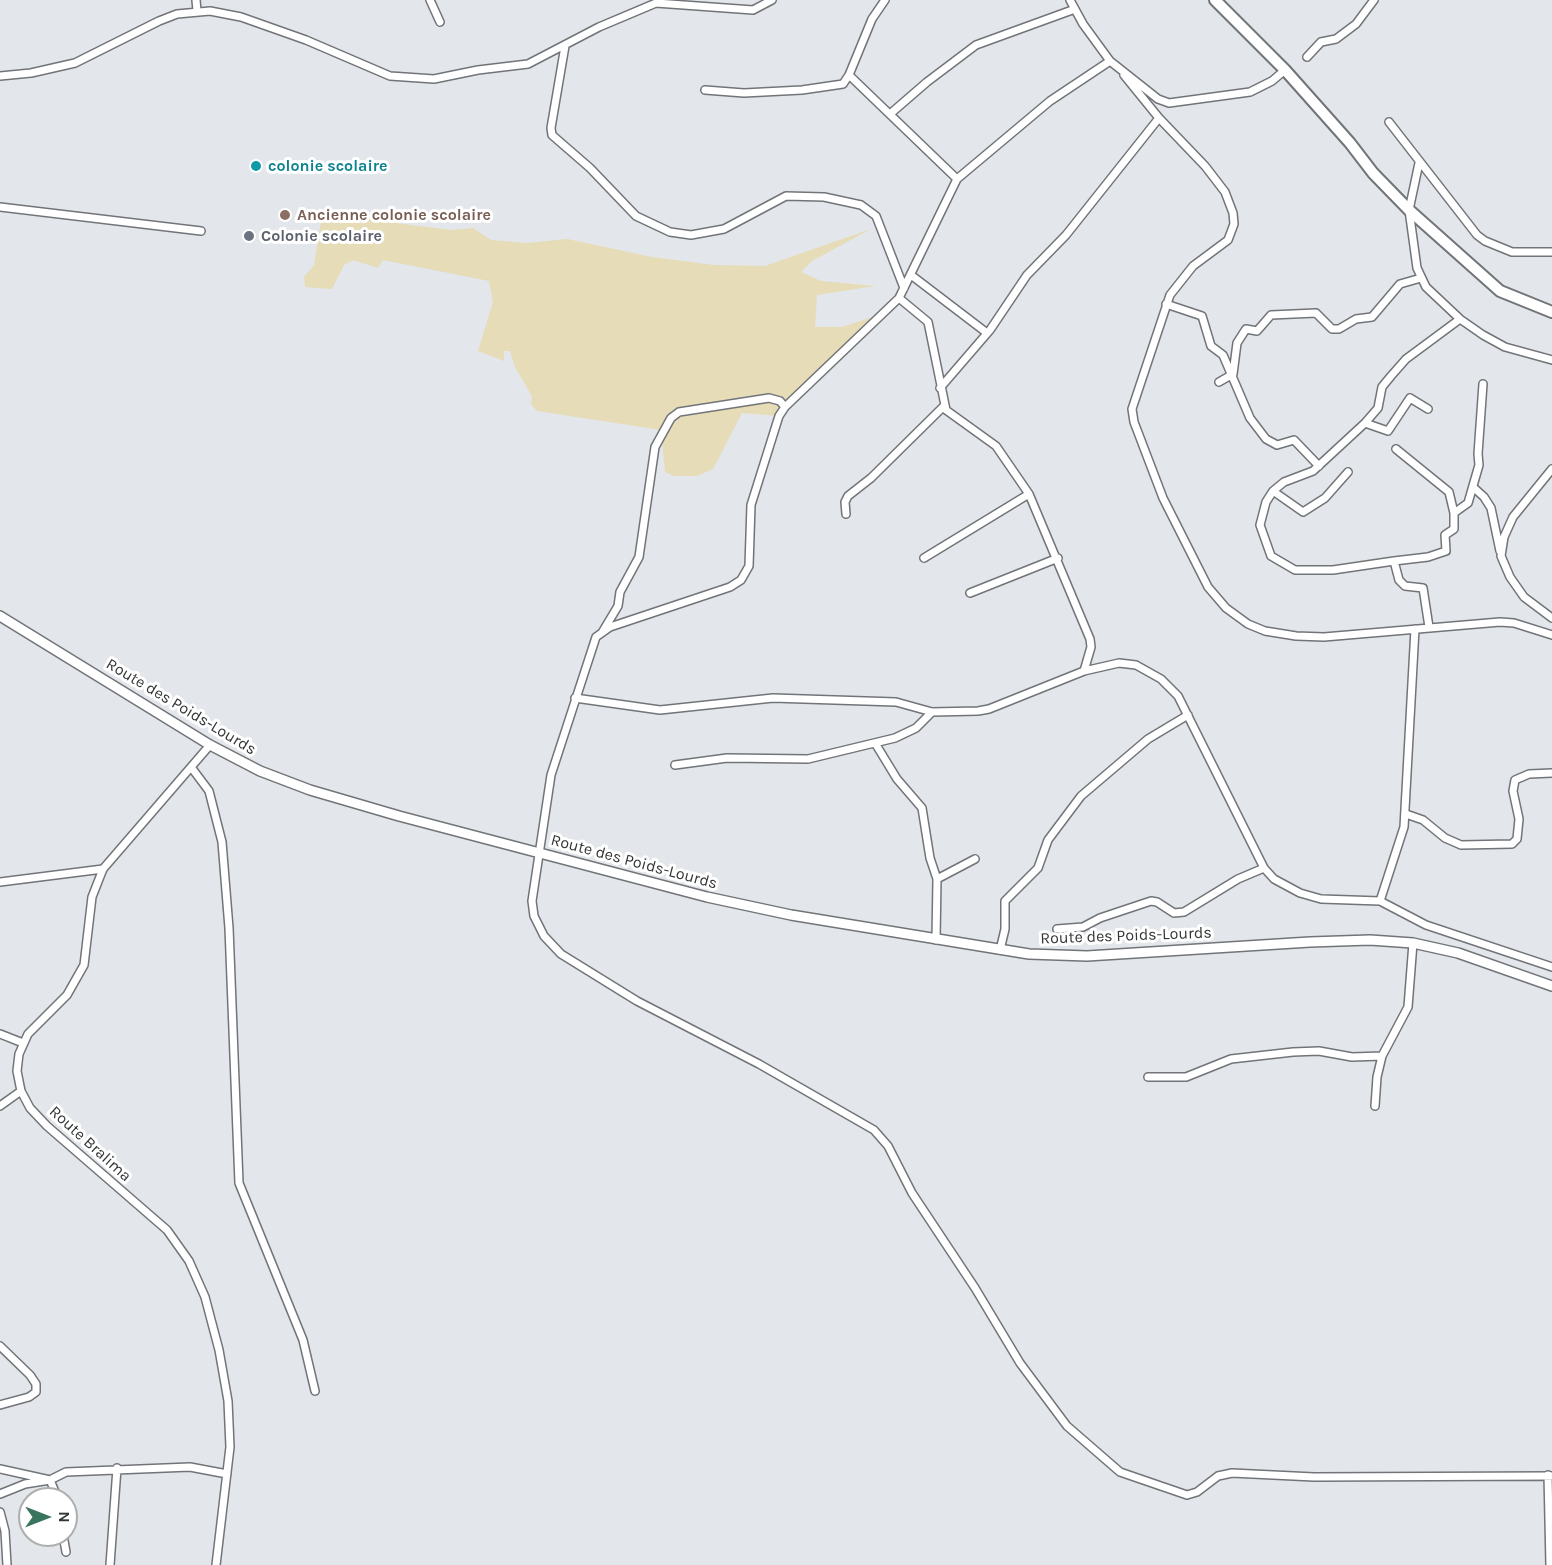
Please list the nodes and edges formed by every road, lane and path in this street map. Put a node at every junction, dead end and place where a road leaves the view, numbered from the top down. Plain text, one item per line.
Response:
1 (195, 0) edge
2 (430, 0) edge
3 (772, 0) edge
4 (885, 0) edge
5 (1071, 0) edge
6 (1215, 0) edge
7 (1374, 0) edge
8 (1075, 9) junction
9 (197, 11) junction
10 (440, 22) dead end
11 (565, 46) junction
12 (1307, 57) dead end
13 (1110, 61) junction
14 (1285, 70) junction
15 (849, 75) junction
16 (1124, 75) junction
17 (0, 76) edge
18 (705, 90) dead end
19 (890, 114) junction
20 (1159, 118) junction
21 (1389, 122) dead end
22 (1419, 163) junction
23 (957, 179) junction
24 (0, 207) edge
25 (1409, 210) junction
26 (201, 231) dead end
27 (1552, 252) edge
28 (911, 275) junction
29 (1421, 278) junction
30 (904, 288) junction
31 (899, 298) junction
32 (1166, 304) junction
33 (1552, 312) edge
34 (1460, 319) junction
35 (987, 333) junction
36 (1552, 360) edge
37 (1233, 374) junction
38 (1220, 382) dead end
39 (1483, 384) dead end
40 (940, 388) junction
41 (944, 406) junction
42 (785, 407) junction
43 (1428, 408) dead end
44 (1365, 423) junction
45 (1395, 449) dead end
46 (1319, 466) junction
47 (1552, 469) edge
48 (1348, 472) dead end
49 (1473, 487) junction
50 (1273, 491) junction
51 (1029, 494) junction
52 (1454, 513) junction
53 (846, 514) dead end
54 (1501, 556) junction
55 (924, 558) dead end
56 (1058, 558) junction
57 (1394, 561) junction
58 (970, 593) dead end
59 (0, 616) edge
60 (1552, 618) edge
61 (1429, 627) junction
62 (1415, 629) junction
63 (603, 631) junction
64 (1552, 635) edge
65 (1084, 671) junction
66 (574, 699) junction
67 (932, 712) junction
68 (1188, 716) junction
69 (875, 743) junction
70 (210, 745) junction
71 (675, 765) dead end
72 (190, 767) junction
73 (1552, 773) edge
74 (1406, 814) junction
75 (541, 853) junction
76 (975, 859) dead end
77 (103, 868) junction
78 (1264, 868) junction
79 (937, 879) junction
80 (0, 882) edge
81 (1380, 901) junction
82 (1057, 929) dead end
83 (936, 940) junction
84 (1413, 943) junction
85 (1000, 950) junction
86 (1552, 967) edge
87 (1552, 986) edge
88 (0, 1034) edge
89 (23, 1043) junction
90 (1382, 1056) junction
91 (1148, 1077) dead end
92 (21, 1091) junction
93 (0, 1106) edge
94 (1375, 1106) dead end
95 (0, 1346) edge
96 (315, 1391) dead end
97 (0, 1405) edge
98 (117, 1468) junction
99 (0, 1469) edge
100 (227, 1474) junction
101 (1550, 1475) edge
102 (50, 1480) junction
103 (53, 1487) edge
104 (0, 1494) edge
105 (0, 1512) edge
106 (65, 1547) edge
107 (66, 1552) dead end
108 (7, 1565) edge
109 (110, 1565) edge
110 (216, 1565) edge
111 (1550, 1565) edge

1 - 9 street
2 - 10 street
3 - 11 street
4 - 15 street
5 - 8 street
6 - 14 main road
7 - 12 street
8 - 13 street
8 - 19 street
9 - 11 street
9 - 17 street
11 - 30 street
13 - 16 street
13 - 23 street
14 - 16 street
14 - 25 main road
15 - 18 street
15 - 19 street
16 - 20 street
19 - 23 street
20 - 32 street
20 - 35 street
21 - 22 street
22 - 25 street
22 - 27 street
23 - 28 street
24 - 26 street
25 - 29 street
25 - 33 main road
28 - 30 street
28 - 35 street
29 - 34 street
29 - 37 street
30 - 31 street
31 - 40 street
31 - 42 street
32 - 37 street
32 - 62 street
34 - 36 street
34 - 44 street
35 - 40 street
37 - 38 street
37 - 46 street
39 - 49 street
40 - 41 street
41 - 51 street
41 - 53 street
42 - 63 street
42 - 63 street
43 - 44 street
44 - 46 street
45 - 52 street
46 - 50 street
47 - 54 street
48 - 50 street
49 - 52 street
49 - 54 street
50 - 57 street
51 - 55 street
51 - 56 street
52 - 57 street
54 - 60 street
56 - 58 street
56 - 65 street
57 - 61 street
59 - 70 street, Route des Poids-Lourds
61 - 62 street
61 - 64 street
62 - 74 street
63 - 66 street
65 - 67 street
65 - 68 street
66 - 67 street
66 - 75 street
67 - 69 street
68 - 78 street
68 - 85 street
69 - 71 street
69 - 79 street
70 - 72 street, Route Bralima
70 - 75 street, Route des Poids-Lourds
72 - 77 street, Route Bralima
72 - 96 street
73 - 74 street
74 - 81 street
75 - 83 street, Route des Poids-Lourds
75 - 101 street
76 - 79 street
77 - 80 street
77 - 89 street, Route Bralima
78 - 81 street
78 - 82 street
79 - 83 street
81 - 86 street
83 - 85 street, Route des Poids-Lourds
84 - 85 street, Route des Poids-Lourds
84 - 87 street, Route des Poids-Lourds
84 - 90 street
88 - 89 street
89 - 92 street, Route Bralima
90 - 91 street
90 - 94 street
92 - 93 street
92 - 100 street, Route Bralima
95 - 97 street
98 - 100 street
98 - 102 street
98 - 109 street
99 - 102 street
100 - 110 street, Route Bralima
101 - 111 street
102 - 103 street
102 - 104 street
105 - 108 street
106 - 107 street

